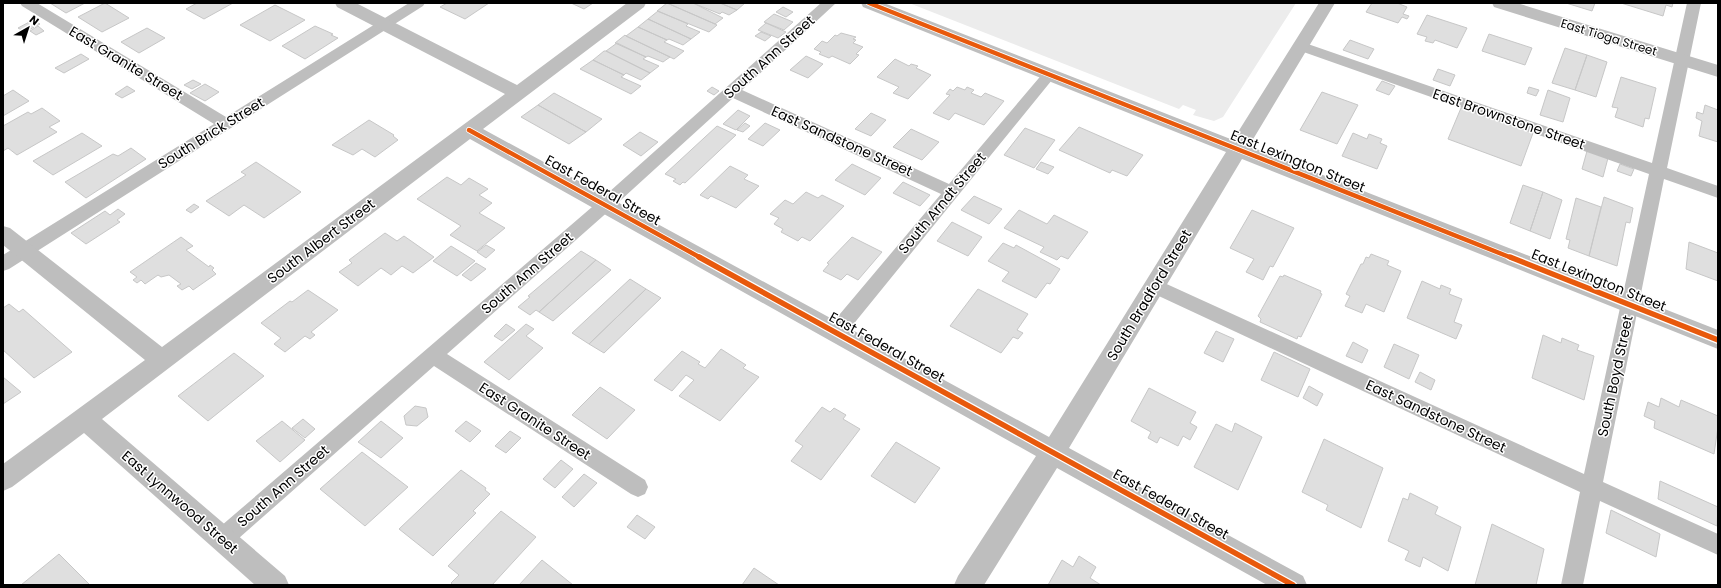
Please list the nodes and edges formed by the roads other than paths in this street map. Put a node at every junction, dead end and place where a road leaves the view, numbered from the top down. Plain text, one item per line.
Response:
1 (27, 3) edge
2 (343, 3) edge
3 (418, 3) edge
4 (638, 3) edge
5 (829, 3) edge
6 (869, 3) edge
7 (1326, 3) edge
8 (1500, 3) edge
9 (1694, 3) edge
10 (384, 24) junction
11 (1300, 46) junction
12 (1682, 60) junction
13 (1718, 71) edge
14 (1049, 75) junction
15 (731, 91) junction
16 (518, 93) junction
17 (226, 124) junction
18 (469, 130) junction
19 (1236, 149) junction
20 (1658, 171) junction
21 (952, 192) junction
22 (1718, 192) edge
23 (605, 205) junction
24 (3, 234) edge
25 (24, 251) junction
26 (3, 264) edge
27 (1154, 286) junction
28 (1630, 305) junction
29 (836, 332) junction
30 (1718, 340) edge
31 (433, 355) junction
32 (162, 360) junction
33 (84, 418) junction
34 (1053, 452) junction
35 (3, 479) edge
36 (638, 487) dead end
37 (1592, 487) junction
38 (222, 538) junction
39 (1718, 545) edge
40 (276, 585) edge
41 (968, 585) edge
42 (1293, 585) edge
43 (1572, 585) edge

1 - 17 lane, East Granite Street
2 - 10 street
3 - 10 lane, South Brick Street
4 - 16 street, South Albert Street
5 - 15 lane, South Ann Street
6 - 14 street, East Lexington Street
7 - 11 street, South Bradford Street
8 - 12 street, East Tioga Street
9 - 12 lane, South Boyd Street
10 - 16 street
10 - 17 lane, South Brick Street
11 - 19 street, South Bradford Street
11 - 20 lane, East Brownstone Street
12 - 13 street, East Tioga Street
12 - 20 lane, South Boyd Street
14 - 19 street, East Lexington Street
14 - 21 lane, South Arndt Street
15 - 21 lane, East Sandstone Street
15 - 23 lane, South Ann Street
16 - 18 street, South Albert Street
17 - 25 lane, South Brick Street
18 - 23 street, East Federal Street
18 - 32 street, South Albert Street
19 - 27 street, South Bradford Street
19 - 28 street, East Lexington Street
20 - 22 lane, East Brownstone Street
20 - 28 lane, South Boyd Street
21 - 29 lane, South Arndt Street
23 - 29 street, East Federal Street
23 - 31 lane, South Ann Street
24 - 25 street
25 - 26 lane, South Brick Street
25 - 32 street
27 - 34 street, South Bradford Street
27 - 37 lane, East Sandstone Street
28 - 30 street, East Lexington Street
28 - 37 lane, South Boyd Street
29 - 34 street, East Federal Street
31 - 36 lane, East Granite Street
31 - 38 lane, South Ann Street
32 - 33 street, South Albert Street
33 - 35 street, South Albert Street
33 - 38 street, East Lynnwood Street
34 - 41 street, South Bradford Street
34 - 42 street, East Federal Street
37 - 39 lane, East Sandstone Street
37 - 43 lane, South Boyd Street
38 - 40 street, East Lynnwood Street

